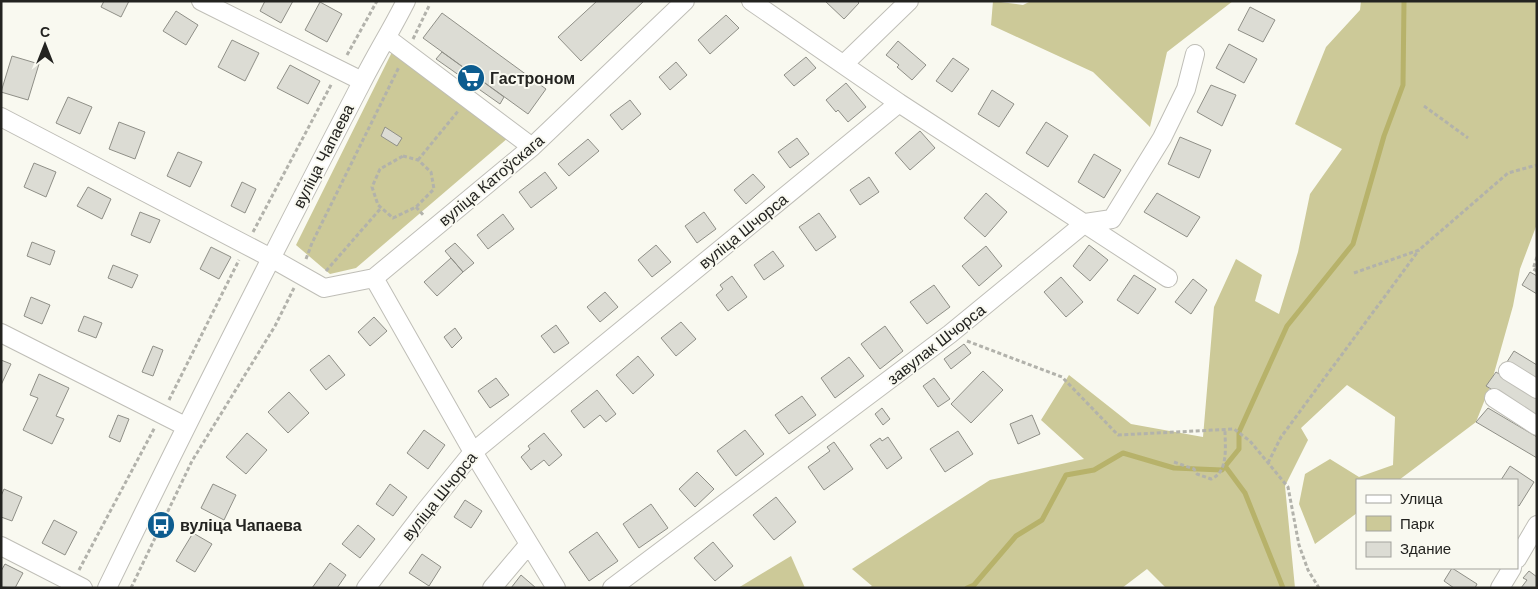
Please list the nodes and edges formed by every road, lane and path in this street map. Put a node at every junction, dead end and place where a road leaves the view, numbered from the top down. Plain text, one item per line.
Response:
1 (201, 1) edge
2 (377, 1) edge
3 (406, 1) edge
4 (685, 1) edge
5 (751, 1) edge
6 (909, 1) edge
7 (429, 6) dead end
8 (387, 38) junction
9 (406, 52) junction
10 (1195, 54) dead end
11 (844, 64) junction
12 (339, 70) junction
13 (362, 81) junction
14 (468, 98) junction
15 (899, 103) junction
16 (1424, 106) dead end
17 (1, 117) edge
18 (1468, 138) dead end
19 (532, 147) junction
20 (418, 160) junction
21 (1537, 165) edge
22 (381, 208) junction
23 (1085, 224) junction
24 (246, 245) junction
25 (1419, 250) junction
26 (1537, 257) edge
27 (271, 258) junction
28 (1537, 271) edge
29 (1354, 273) dead end
30 (374, 278) junction
31 (1168, 278) dead end
32 (308, 279) junction
33 (1, 333) edge
34 (950, 334) junction
35 (1508, 371) dead end
36 (1537, 389) edge
37 (1494, 398) dead end
38 (162, 414) junction
39 (185, 426) junction
40 (1537, 426) edge
41 (1225, 430) junction
42 (473, 452) junction
43 (1174, 462) dead end
44 (1268, 464) junction
45 (1537, 525) edge
46 (529, 544) junction
47 (1, 546) edge
48 (1518, 557) edge
49 (1511, 569) edge
50 (78, 585) edge
51 (107, 588) edge
52 (131, 588) edge
53 (366, 588) edge
54 (492, 588) edge
55 (556, 588) edge
56 (612, 588) edge
57 (1319, 588) edge
58 (1500, 588) edge

1 - 12 street
2 - 12 path
3 - 8 street, вуліца Чапаева
4 - 19 street, вуліца Катоўскага
5 - 11 street
6 - 11 street
7 - 9 path
8 - 9 street
8 - 13 street, вуліца Чапаева
9 - 14 street
9 - 32 path
10 - 23 street, завулак Шчорса
11 - 15 street
12 - 13 street
12 - 24 path
13 - 27 street, вуліца Чапаева
14 - 19 street
14 - 20 path
15 - 23 street
15 - 42 street, вуліца Шчорса
16 - 18 path
17 - 24 street
19 - 30 street, вуліца Катоўскага
20 - 22 path
20 - 22 path
21 - 25 path
22 - 32 path
23 - 31 street
23 - 34 street, завулак Шчорса
24 - 27 street
24 - 38 path
25 - 29 path
25 - 44 path
26 - 28 path
27 - 32 street, вуліца Катоўскага
27 - 39 street, вуліца Чапаева
30 - 32 street, вуліца Катоўскага
30 - 42 street
32 - 52 path
33 - 38 street
34 - 41 path
34 - 56 street, завулак Шчорса
35 - 36 street
37 - 40 street
38 - 39 street
38 - 50 path
39 - 51 street, вуліца Чапаева
41 - 43 path
41 - 44 path
42 - 46 street
42 - 53 street, вуліца Шчорса
44 - 57 path
45 - 48 street
46 - 54 street
46 - 55 street
47 - 50 street
49 - 58 street

